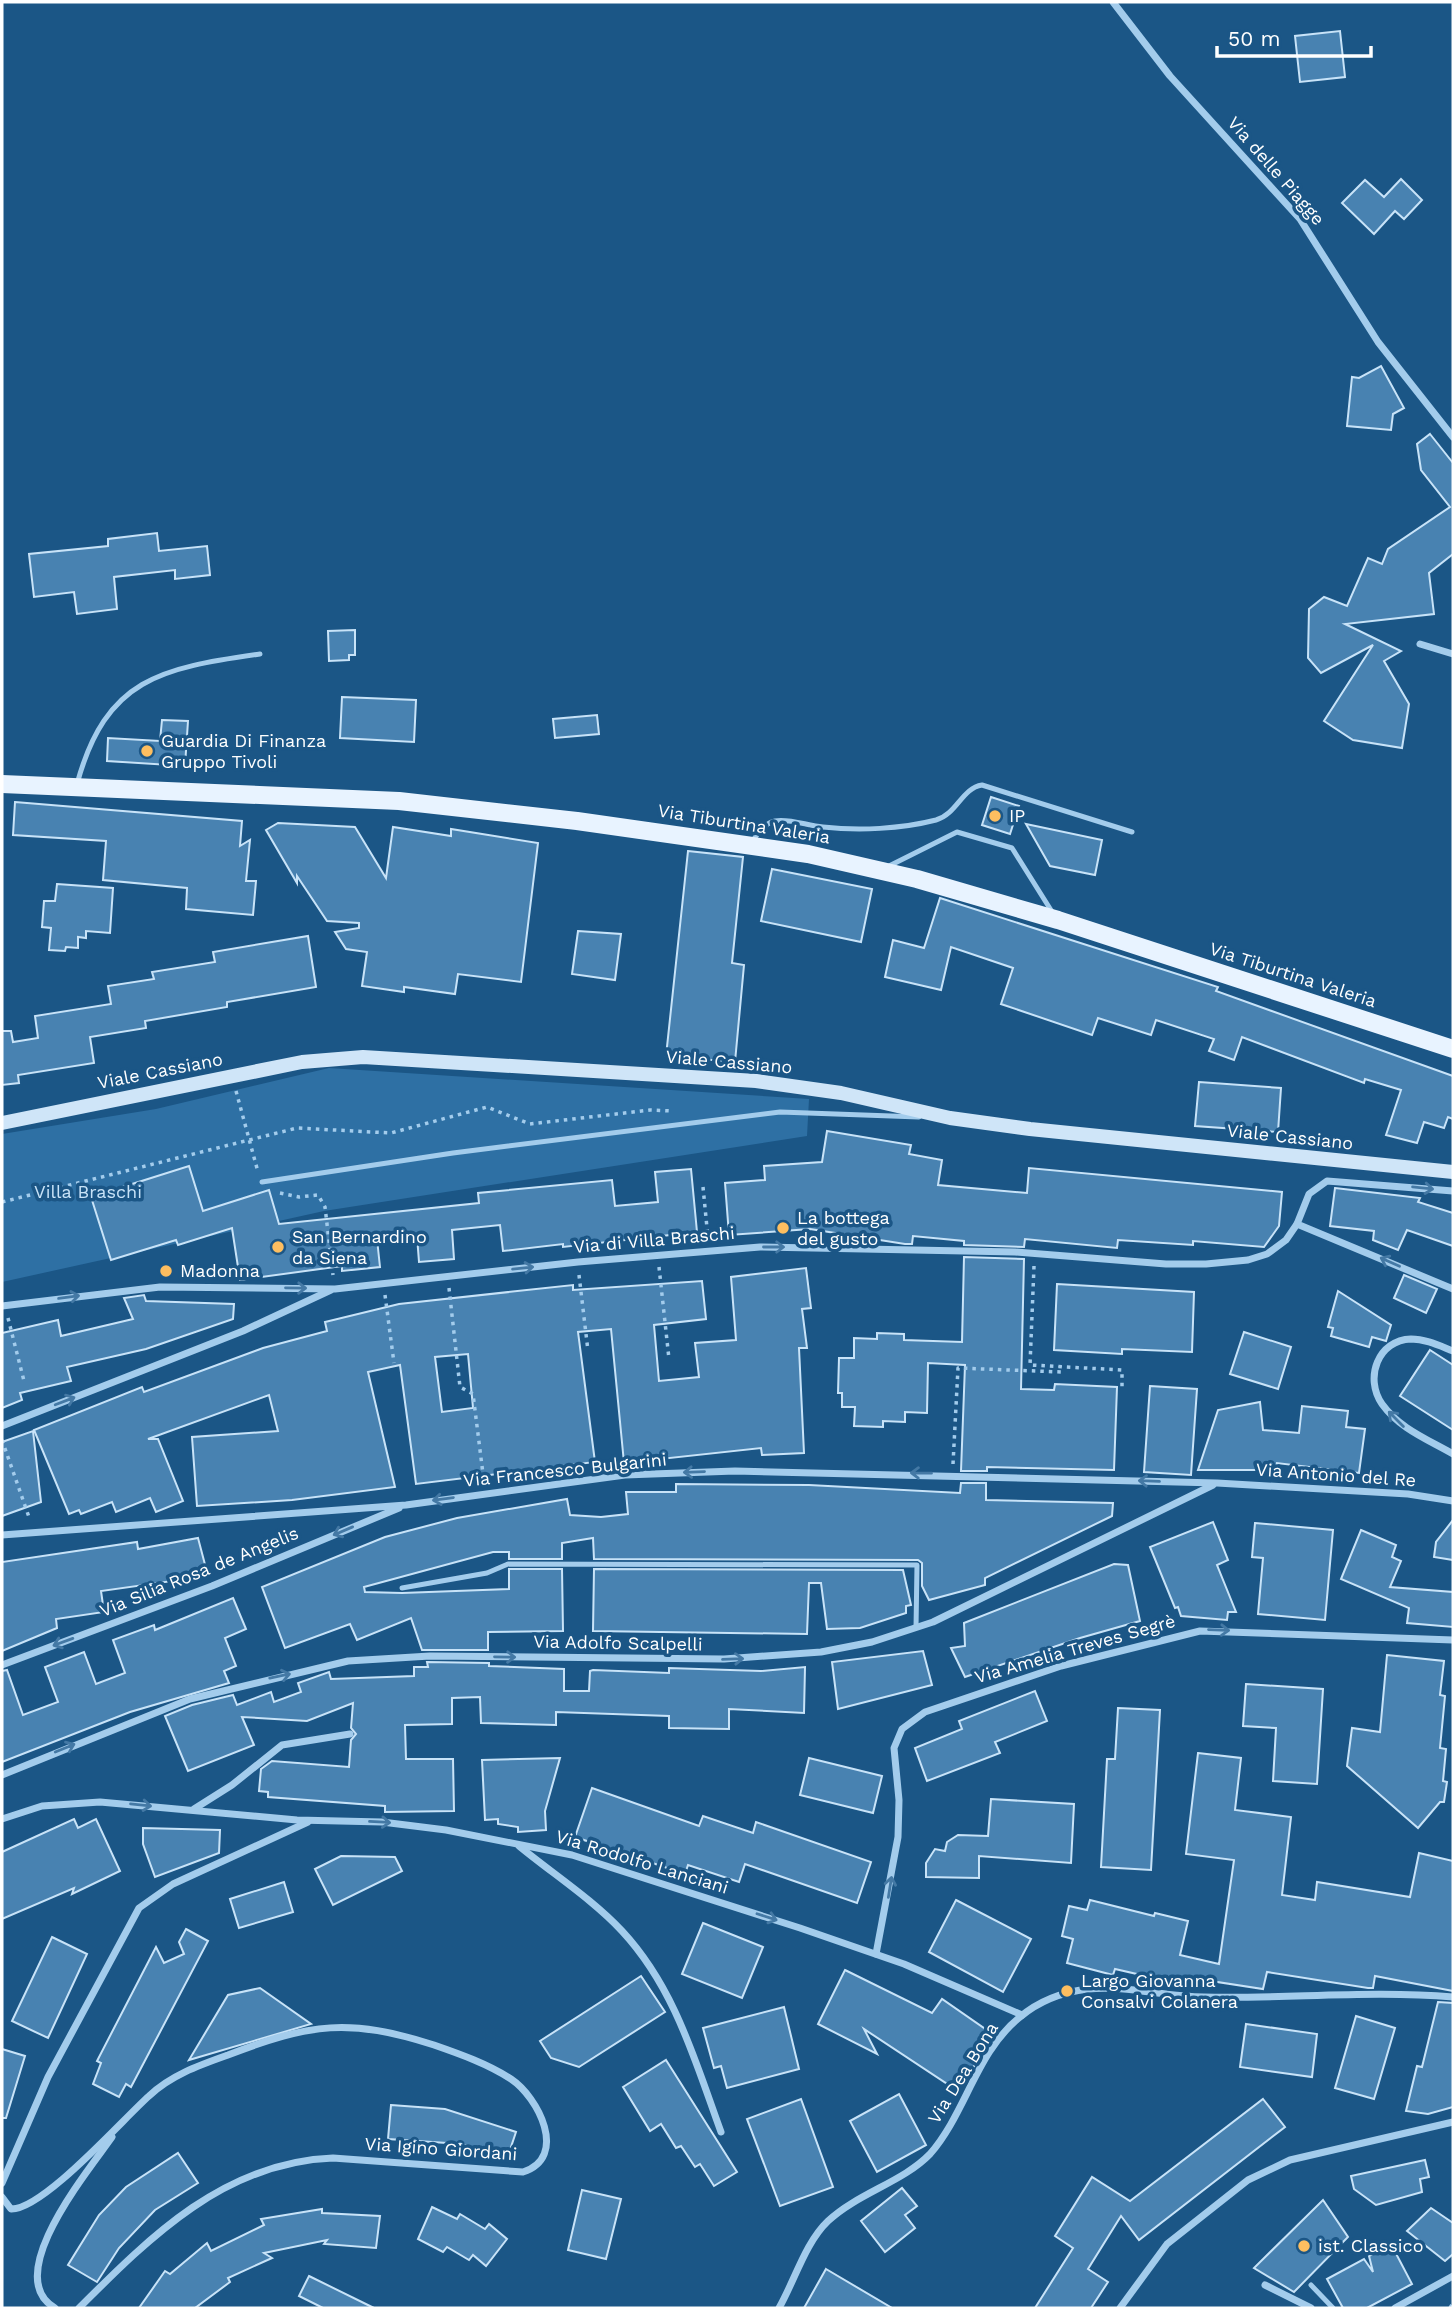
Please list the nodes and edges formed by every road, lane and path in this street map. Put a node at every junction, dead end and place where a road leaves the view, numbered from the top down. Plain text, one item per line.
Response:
1 (1113, 2) edge
2 (1453, 437) edge
3 (1420, 644) dead end
4 (260, 654) dead end
5 (1453, 654) edge
6 (2, 784) edge
7 (76, 788) junction
8 (1132, 832) dead end
9 (750, 845) junction
10 (881, 870) junction
11 (1058, 920) junction
12 (1453, 1049) edge
13 (232, 1076) junction
14 (676, 1111) dead end
15 (950, 1118) junction
16 (2, 1123) edge
17 (248, 1140) junction
18 (1453, 1172) edge
19 (261, 1182) junction
20 (703, 1187) dead end
21 (1453, 1191) edge
22 (2, 1202) edge
23 (1297, 1224) junction
24 (709, 1251) junction
25 (658, 1254) junction
26 (1034, 1254) junction
27 (578, 1262) junction
28 (448, 1276) junction
29 (383, 1283) junction
30 (335, 1289) junction
31 (1453, 1289) edge
32 (3, 1306) edge
33 (588, 1351) dead end
34 (1453, 1351) edge
35 (669, 1359) dead end
36 (394, 1363) dead end
37 (1060, 1366) junction
38 (24, 1381) dead end
39 (1122, 1388) dead end
40 (2, 1426) edge
41 (2, 1440) edge
42 (1453, 1454) edge
43 (952, 1474) junction
44 (1217, 1483) junction
45 (486, 1494) junction
46 (1453, 1501) edge
47 (406, 1504) junction
48 (34, 1532) junction
49 (2, 1535) edge
50 (402, 1588) dead end
51 (916, 1628) junction
52 (1453, 1640) edge
53 (2, 1665) edge
54 (349, 1734) dead end
55 (2, 1775) edge
56 (194, 1810) junction
57 (2, 1819) edge
58 (312, 1820) junction
59 (517, 1845) junction
60 (876, 1954) junction
61 (1453, 1997) edge
62 (1022, 2015) junction
63 (125, 2120) junction
64 (1453, 2122) edge
65 (721, 2132) dead end
66 (2, 2183) edge
67 (2, 2196) edge
68 (1453, 2276) edge
69 (1265, 2285) dead end
70 (1311, 2286) dead end
71 (1453, 2303) edge
72 (55, 2308) edge
73 (79, 2308) edge
74 (779, 2308) edge
75 (1120, 2308) edge
76 (1311, 2308) edge
77 (1333, 2308) edge
78 (1395, 2308) edge
79 (1450, 2308) edge

1 - 2 street, Via delle Piagge
3 - 5 street
4 - 7 lane
6 - 7 main road, Via Tiburtina Valeria
7 - 9 main road, Via Tiburtina Valeria
8 - 9 lane
9 - 10 main road, Via Tiburtina Valeria
10 - 11 main road, Via Tiburtina Valeria
10 - 11 lane
11 - 12 main road, Via Tiburtina Valeria
13 - 15 street, Viale Cassiano
13 - 16 street, Viale Cassiano
13 - 17 path
14 - 17 path
15 - 18 street, Viale Cassiano
15 - 19 lane
17 - 19 path
17 - 22 path
19 - 30 path
20 - 24 path
23 -> 21 street, Via di Villa Braschi
23 - 26 street, Via di Villa Braschi
31 -> 23 street
24 - 25 street, Via di Villa Braschi
24 -> 26 street, Via di Villa Braschi
25 - 27 street, Via di Villa Braschi
25 - 35 path
26 - 37 path
28 -> 27 street, Via di Villa Braschi
27 - 33 path
28 - 29 street, Via di Villa Braschi
28 - 45 path
29 - 30 street, Via di Villa Braschi
29 - 36 path
32 -> 30 street, Via di Villa Braschi
40 -> 30 street
32 - 38 path
42 -> 34 street
37 - 39 path
37 - 43 path
41 - 48 path
44 -> 43 street, Via Francesco Bulgarini
43 -> 45 street, Via Francesco Bulgarini
44 - 46 street, Via Antonio del Re
44 - 51 street, Via Adolfo Scalpelli
45 -> 47 street, Via Francesco Bulgarini
47 - 48 street, Via Francesco Bulgarini
47 -> 53 street, Via Silia Rosa de Angelis
48 - 49 street, Via Francesco Bulgarini
50 - 51 lane
55 -> 51 street, Via Adolfo Scalpelli
60 -> 52 street, Via Amelia Treves Segrè
54 - 56 street
57 -> 56 street, Via Rodolfo Lanciani
56 - 58 street, Via Rodolfo Lanciani
58 -> 59 street, Via Rodolfo Lanciani
58 - 66 street
59 -> 60 street, Via Rodolfo Lanciani
59 - 65 street
60 - 62 street, Via Rodolfo Lanciani
61 - 62 street, Via Dea Bona
62 - 74 street, Via Dea Bona
63 - 67 street, Via Igino Giordani
63 - 72 street, Via Igino Giordani
63 - 73 street, Via Igino Giordani
64 - 75 street
68 - 78 street
69 - 76 street
70 - 77 lane
71 - 79 path

